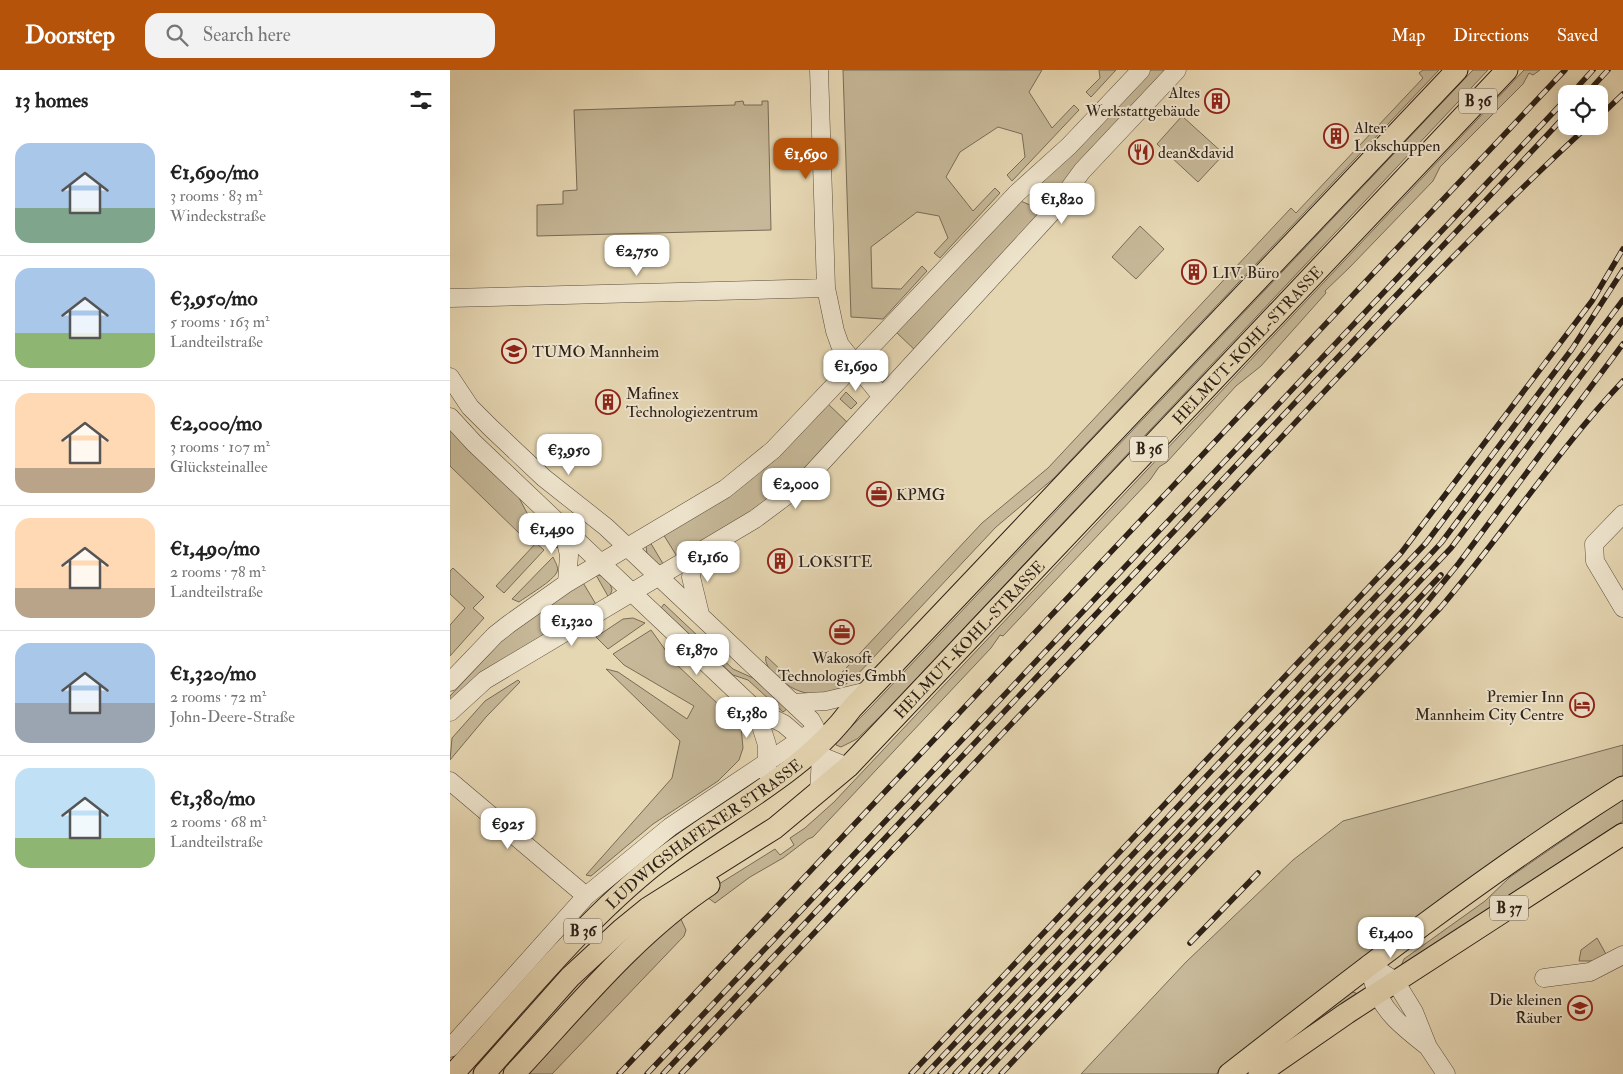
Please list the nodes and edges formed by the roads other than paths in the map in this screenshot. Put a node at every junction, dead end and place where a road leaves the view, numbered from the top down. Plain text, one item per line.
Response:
1 (819, 70) edge
2 (1141, 70) edge
3 (1177, 70) edge
4 (1457, 70) edge
5 (1507, 70) edge
6 (826, 288) junction
7 (450, 298) edge
8 (855, 366) junction
9 (450, 377) edge
10 (882, 397) junction
11 (450, 417) edge
12 (1623, 514) edge
13 (562, 525) junction
14 (627, 547) junction
15 (695, 553) junction
16 (602, 562) junction
17 (658, 575) junction
18 (567, 583) junction
19 (633, 592) junction
20 (1620, 604) edge
21 (700, 616) junction
22 (450, 682) edge
23 (868, 691) junction
24 (793, 703) junction
25 (756, 710) junction
26 (450, 712) edge
27 (815, 744) junction
28 (768, 763) junction
29 (848, 767) junction
30 (450, 780) edge
31 (1623, 787) edge
32 (765, 790) junction
33 (819, 792) junction
34 (1623, 834) edge
35 (586, 896) junction
36 (1623, 956) edge
37 (1369, 964) junction
38 (1544, 978) dead end
39 (1395, 982) junction
40 (1376, 994) junction
41 (1428, 1047) junction
42 (450, 1048) edge
43 (453, 1074) edge
44 (484, 1074) edge
45 (514, 1074) edge
46 (1228, 1074) edge
47 (1259, 1074) edge
48 (1446, 1074) edge

1 - 6 street
2 - 8 street
3 - 10 street
4 - 23 main road, B 36
5 - 29 main road, HELMUT-KOHL-STRASSE / B 36
6 - 7 street
6 - 8 street
8 - 10 street
8 - 14 street
9 - 14 street
10 - 15 street
11 - 13 street
12 - 20 street
13 - 16 street
13 - 18 street
14 - 16 street
14 - 17 street
15 - 17 street
15 - 21 street
16 - 18 street
16 - 19 street
17 - 19 street
17 - 21 street
18 - 22 street
19 - 25 street
19 - 26 street
21 - 24 street
23 - 24 street
23 - 27 main road, B 36
24 - 27 street
25 - 27 street
25 - 28 street
27 - 28 street
27 - 29 street
27 - 32 main road, LUDWIGSHAFENER STRASSE / B 36
27 - 33 street
28 - 32 street
28 - 35 street
29 - 33 main road, HELMUT-KOHL-STRASSE / B 36
29 - 45 main road
30 - 35 street
31 - 37 main road, B 37
32 - 43 main road, LUDWIGSHAFENER STRASSE / B 36
33 - 44 main road, LUDWIGSHAFENER STRASSE / B 36
34 - 39 main road, B 37
35 - 42 street
36 - 38 street
37 - 39 street
37 - 40 street
37 - 46 main road, B 37
39 - 40 main road, B 37
39 - 41 street
40 - 41 street
40 - 47 main road, B 37
41 - 48 street

